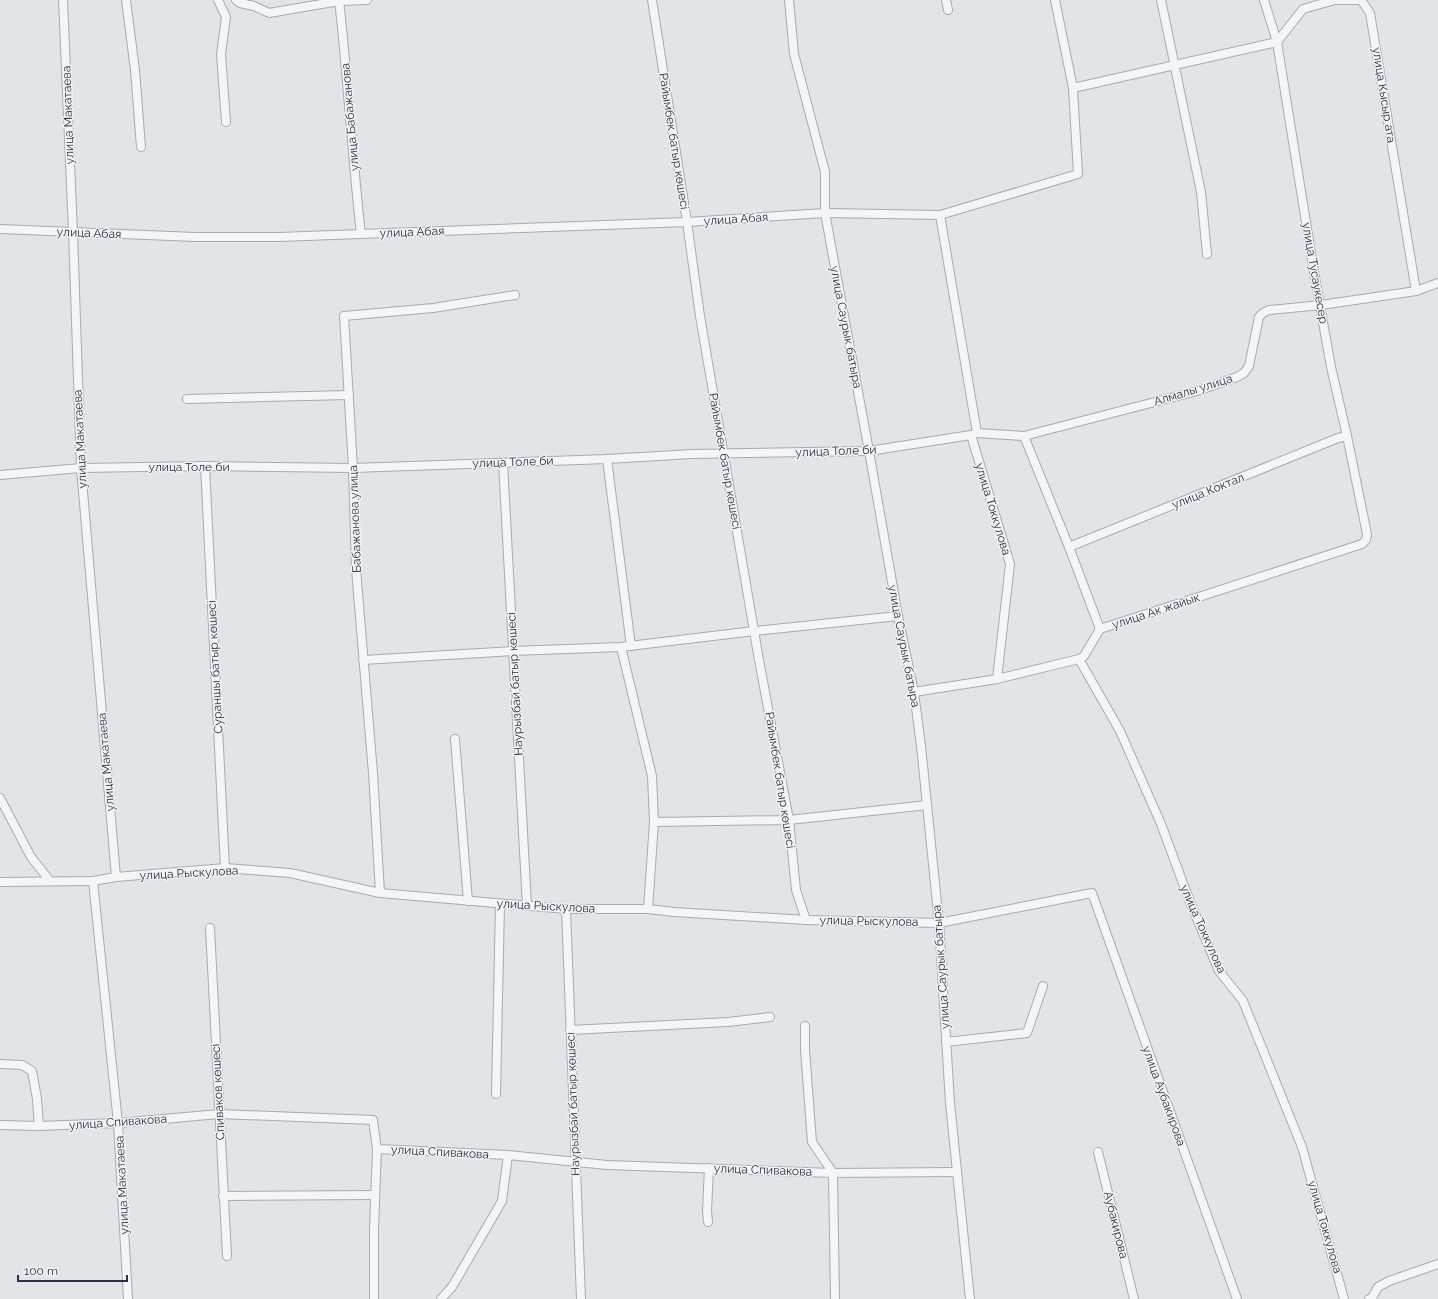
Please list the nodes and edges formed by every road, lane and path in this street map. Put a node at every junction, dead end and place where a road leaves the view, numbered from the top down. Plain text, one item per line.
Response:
1 (63, 0) edge
2 (126, 0) edge
3 (218, 0) edge
4 (236, 0) edge
5 (339, 0) edge
6 (367, 0) edge
7 (652, 0) edge
8 (789, 0) edge
9 (946, 0) edge
10 (1055, 0) edge
11 (1161, 0) edge
12 (1264, 0) edge
13 (255, 3) edge
14 (948, 10) dead end
15 (1278, 42) junction
16 (1174, 66) junction
17 (1073, 88) junction
18 (226, 122) dead end
19 (141, 148) dead end
20 (825, 213) junction
21 (940, 215) junction
22 (687, 222) junction
23 (0, 229) edge
24 (73, 232) junction
25 (361, 234) junction
26 (1207, 254) dead end
27 (1438, 283) edge
28 (1416, 291) junction
29 (515, 296) dead end
30 (1321, 305) junction
31 (349, 395) junction
32 (187, 399) dead end
33 (974, 434) junction
34 (1024, 436) junction
35 (1347, 436) junction
36 (869, 451) junction
37 (723, 454) junction
38 (607, 459) junction
39 (503, 463) junction
40 (205, 466) junction
41 (80, 468) junction
42 (353, 468) junction
43 (0, 475) edge
44 (1362, 544) joint
45 (1069, 547) junction
46 (898, 616) junction
47 (1100, 629) junction
48 (754, 631) junction
49 (630, 646) junction
50 (621, 647) junction
51 (513, 651) junction
52 (1079, 659) junction
53 (363, 660) junction
54 (997, 679) junction
55 (914, 692) junction
56 (455, 739) dead end
57 (0, 798) edge
58 (927, 805) junction
59 (789, 820) junction
60 (654, 822) junction
61 (225, 868) junction
62 (116, 877) junction
63 (50, 881) junction
64 (93, 881) junction
65 (0, 882) edge
66 (380, 893) junction
67 (1092, 893) joint
68 (468, 901) junction
69 (500, 904) junction
70 (527, 906) junction
71 (566, 909) junction
72 (648, 909) junction
73 (806, 920) junction
74 (939, 922) junction
75 (210, 928) dead end
76 (1043, 986) dead end
77 (770, 1017) dead end
78 (805, 1026) dead end
79 (570, 1030) junction
80 (946, 1042) junction
81 (0, 1064) edge
82 (496, 1094) dead end
83 (219, 1114) junction
84 (118, 1124) junction
85 (0, 1125) edge
86 (39, 1126) junction
87 (377, 1149) junction
88 (1098, 1152) dead end
89 (508, 1155) junction
90 (576, 1161) junction
91 (709, 1168) junction
92 (957, 1172) junction
93 (833, 1173) junction
94 (376, 1194) junction
95 (224, 1196) junction
96 (708, 1222) dead end
97 (227, 1256) dead end
98 (1438, 1264) edge
99 (1344, 1296) edge
100 (128, 1299) edge
101 (374, 1299) edge
102 (442, 1299) edge
103 (581, 1299) edge
104 (835, 1299) edge
105 (970, 1299) edge
106 (1134, 1299) edge
107 (1237, 1299) edge
108 (1369, 1299) edge

1 - 24 street, улица Макатаева
2 - 19 street
3 - 18 street
4 - 13 street
5 - 6 street
5 - 13 street
5 - 25 street, улица Бабажанова
7 - 22 street, Райымбек батыр көшесі
8 - 20 street, улица Саурык батыра
9 - 14 street
10 - 17 street
11 - 16 street
12 - 15 street, улица Тусаукесер
15 - 16 street
15 - 28 street, улица Кысыр ата
15 - 30 street, улица Тусаукесер
16 - 17 street
16 - 26 street
17 - 21 street, улица Абая
20 - 21 street, улица Абая
20 - 22 street, улица Абая
20 - 36 street, улица Саурык батыра
21 - 33 street, улица Токкулова
22 - 25 street, улица Абая
22 - 37 street, Райымбек батыр көшесі
23 - 24 street, улица Абая
24 - 25 street, улица Абая
24 - 41 street, улица Макатаева
27 - 28 street, Алмалы улица
28 - 30 street, Алмалы улица
29 - 31 street, Бабажанова улица
30 - 34 street, Алмалы улица
30 - 35 street, улица Тусаукесер
31 - 32 street
31 - 42 street, Бабажанова улица
33 - 34 street, улица Толе би
33 - 36 street, улица Толе би
33 - 54 street, улица Токкулова
34 - 45 street
35 - 44 street, улица Тусаукесер
35 - 45 street, улица Коктал
36 - 37 street, улица Толе би
36 - 46 street, улица Саурык батыра
37 - 38 street, улица Толе би
37 - 48 street, Райымбек батыр көшесі
38 - 39 street, улица Толе би
38 - 49 street
39 - 42 street, улица Толе би
39 - 51 street, Наурызбай батыр көшесі
40 - 41 street, улица Толе би
40 - 42 street, улица Толе би
40 - 61 street, Сураншы батыр көшесі
41 - 43 street, улица Толе би
41 - 62 street, улица Макатаева
42 - 53 street, Бабажанова улица
44 - 47 street, улица Ак жайык
45 - 47 street
46 - 48 street
46 - 55 street, улица Саурык батыра
47 - 52 street, улица Ак жайык
48 - 49 street
48 - 59 street, Райымбек батыр көшесі
49 - 50 street
50 - 51 street
50 - 60 street
51 - 53 street
51 - 70 street, Наурызбай батыр көшесі
52 - 54 street
52 - 99 street, улица Токкулова
53 - 66 street, Бабажанова улица
54 - 55 street
55 - 58 street, улица Саурык батыра
56 - 68 street
57 - 63 street
58 - 59 street
58 - 74 street, улица Саурык батыра
59 - 60 street
59 - 73 street, Райымбек батыр көшесі
60 - 72 street
61 - 62 street, улица Рыскулова
61 - 66 street, улица Рыскулова
62 - 64 street, улица Рыскулова
63 - 64 street, улица Рыскулова
63 - 65 street, улица Рыскулова
64 - 84 street, улица Макатаева
66 - 68 street, улица Рыскулова
67 - 74 street, улица Рыскулова
67 - 107 street, улица Аубакирова
68 - 69 street, улица Рыскулова
69 - 70 street, улица Рыскулова
69 - 82 street
70 - 71 street, улица Рыскулова
71 - 72 street, улица Рыскулова
71 - 79 street, Наурызбай батыр көшесі
72 - 73 street, улица Рыскулова
73 - 74 street, улица Рыскулова
74 - 80 street, улица Саурык батыра
75 - 83 street, Спиваков көшесі
76 - 80 street
77 - 79 street
78 - 93 street
79 - 90 street, Наурызбай батыр көшесі
80 - 92 street, улица Саурык батыра
81 - 86 street
83 - 84 street, улица Спивакова
83 - 87 street, улица Спивакова
83 - 95 street, Спиваков көшесі
84 - 86 street, улица Спивакова
84 - 100 street, улица Макатаева
85 - 86 street, улица Спивакова
87 - 89 street, улица Спивакова
87 - 94 street
88 - 106 street, Аубакирова
89 - 90 street, улица Спивакова
89 - 102 street
90 - 91 street, улица Спивакова
90 - 103 street, Наурызбай батыр көшесі
91 - 93 street, улица Спивакова
91 - 96 street
92 - 93 street, улица Спивакова
92 - 105 street, улица Саурык батыра
93 - 104 street
94 - 95 street
94 - 101 street
95 - 97 street, Спиваков көшесі
98 - 108 street

